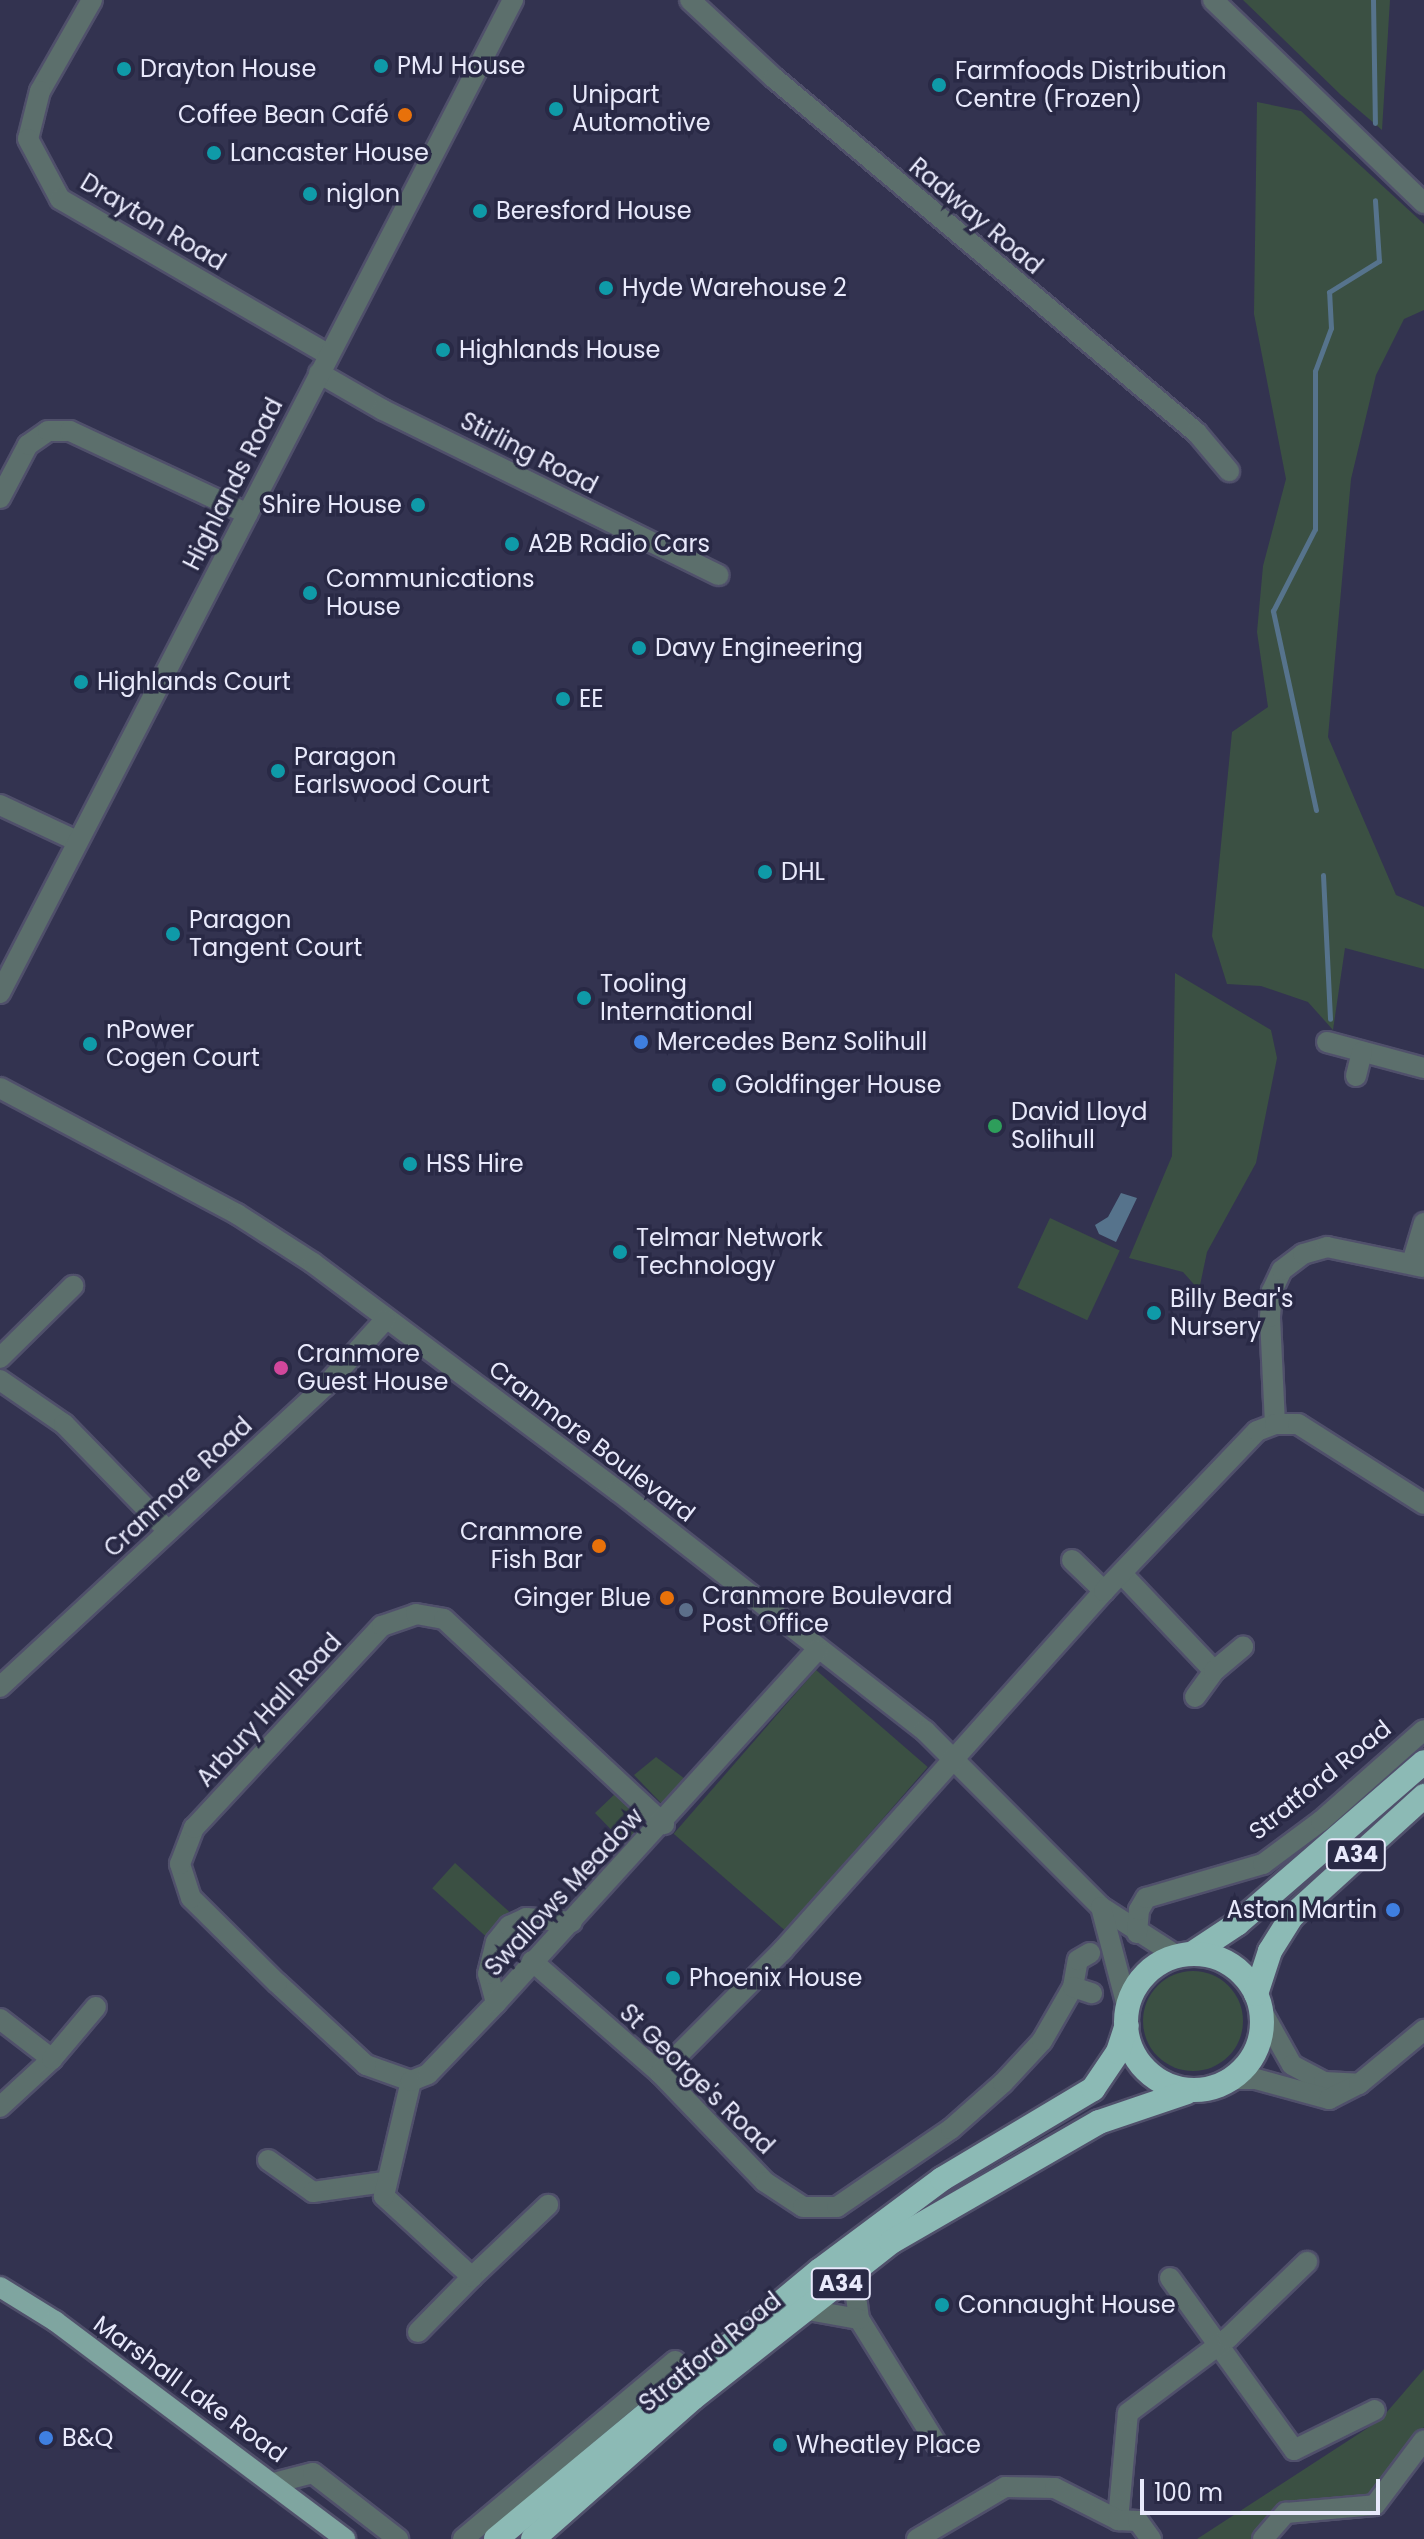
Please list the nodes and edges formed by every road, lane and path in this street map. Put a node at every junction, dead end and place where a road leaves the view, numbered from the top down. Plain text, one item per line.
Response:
1 (92, 0) edge
2 (513, 0) edge
3 (690, 0) edge
4 (1213, 0) edge
5 (1424, 203) edge
6 (327, 354) junction
7 (319, 373) junction
8 (1229, 471) dead end
9 (0, 498) edge
10 (248, 514) junction
11 (719, 575) dead end
12 (0, 805) edge
13 (77, 841) junction
14 (0, 993) edge
15 (1327, 1042) dead end
16 (1362, 1052) junction
17 (1424, 1068) edge
18 (1356, 1076) dead end
19 (0, 1088) edge
20 (1424, 1223) edge
21 (1418, 1265) edge
22 (73, 1286) dead end
23 (385, 1320) junction
24 (0, 1358) edge
25 (0, 1380) edge
26 (1275, 1424) junction
27 (1424, 1504) edge
28 (168, 1531) junction
29 (1072, 1560) dead end
30 (1123, 1575) junction
31 (1104, 1591) junction
32 (1243, 1647) dead end
33 (817, 1650) junction
34 (1214, 1671) junction
35 (0, 1687) edge
36 (1195, 1697) dead end
37 (1424, 1730) edge
38 (956, 1757) junction
39 (1424, 1762) edge
40 (1424, 1796) edge
41 (664, 1824) junction
42 (1101, 1907) junction
43 (572, 1922) junction
44 (1137, 1933) junction
45 (1090, 1953) dead end
46 (1185, 1954) junction
47 (532, 1961) junction
48 (1258, 2001) junction
49 (496, 2003) junction
50 (96, 2007) dead end
51 (1127, 2015) junction
52 (0, 2019) edge
53 (1424, 2030) edge
54 (52, 2059) junction
55 (660, 2073) junction
56 (1230, 2079) junction
57 (411, 2081) junction
58 (1359, 2084) junction
59 (1187, 2092) junction
60 (0, 2107) edge
61 (917, 2154) junction
62 (268, 2160) dead end
63 (942, 2179) junction
64 (384, 2182) junction
65 (548, 2205) dead end
66 (1307, 2262) dead end
67 (853, 2273) junction
68 (472, 2277) junction
69 (1170, 2278) dead end
70 (0, 2287) edge
71 (808, 2310) junction
72 (859, 2319) junction
73 (418, 2332) dead end
74 (1218, 2345) junction
75 (675, 2361) dead end
76 (1375, 2410) dead end
77 (1424, 2440) edge
78 (937, 2445) dead end
79 (274, 2483) junction
80 (1118, 2520) junction
81 (345, 2539) edge
82 (398, 2539) edge
83 (463, 2539) edge
84 (496, 2539) edge
85 (533, 2539) edge
86 (917, 2539) edge
87 (1151, 2539) edge
88 (1263, 2539) edge

1 - 6 street, Drayton Road
2 - 6 street, Highlands Road
3 - 8 street, Radway Road
4 - 5 street
6 - 7 street, Highlands Road
7 - 10 street, Highlands Road
7 - 11 street, Stirling Road
9 - 10 street
10 - 13 street, Highlands Road
12 - 13 street
13 - 14 street, Highlands Road
15 - 16 street
16 - 17 street
16 - 18 street
19 - 23 street, Cranmore Boulevard
20 - 21 street
21 - 26 street
22 - 24 street
23 - 28 street, Cranmore Road
23 - 33 street, Cranmore Boulevard
25 - 28 street
26 - 27 street
26 - 30 street
28 - 35 street, Cranmore Road
29 - 31 street
30 - 31 street
30 - 34 street
31 - 38 street
32 - 34 street
33 - 38 street, Cranmore Boulevard
33 - 41 street, Swallows Meadow
34 - 36 street
37 - 44 street, Stratford Road
38 - 42 street, Cranmore Boulevard
38 - 55 street
39 - 46 highway, A34
40 - 48 highway, A34
41 - 43 street, Swallows Meadow
41 - 57 street, Arbury Hall Road
42 - 44 street, Cranmore Boulevard
42 - 51 street, Cranmore Boulevard
43 - 47 street, Swallows Meadow
43 - 49 street
44 - 46 street, Cranmore Boulevard
45 - 61 street
46 - 48 highway
46 - 51 highway, A34
47 - 49 street, Swallows Meadow
47 - 55 street, St George's Road
48 - 56 highway, A34
48 - 58 street
49 - 57 street, Swallows Meadow
50 - 54 street
51 - 59 highway
51 - 63 highway, Stratford Road / A34
52 - 54 street
53 - 58 street
54 - 60 street
55 - 61 street, St George's Road
56 - 58 street
56 - 59 highway, A34
57 - 64 street
59 - 67 highway, Stratford Road / A34
61 - 63 street
62 - 64 street
63 - 84 highway, Stratford Road / A34
64 - 68 street
65 - 68 street
66 - 74 street
67 - 71 highway, Stratford Road / A34
67 - 72 street
68 - 73 street
69 - 74 street
70 - 79 main road, Marshall Lake Road
71 - 72 street
71 - 85 highway, Stratford Road / A34
72 - 78 street
74 - 76 street
74 - 80 street
75 - 83 street
77 - 88 street
79 - 81 main road, Marshall Lake Road
79 - 82 street
80 - 86 street
80 - 87 street

